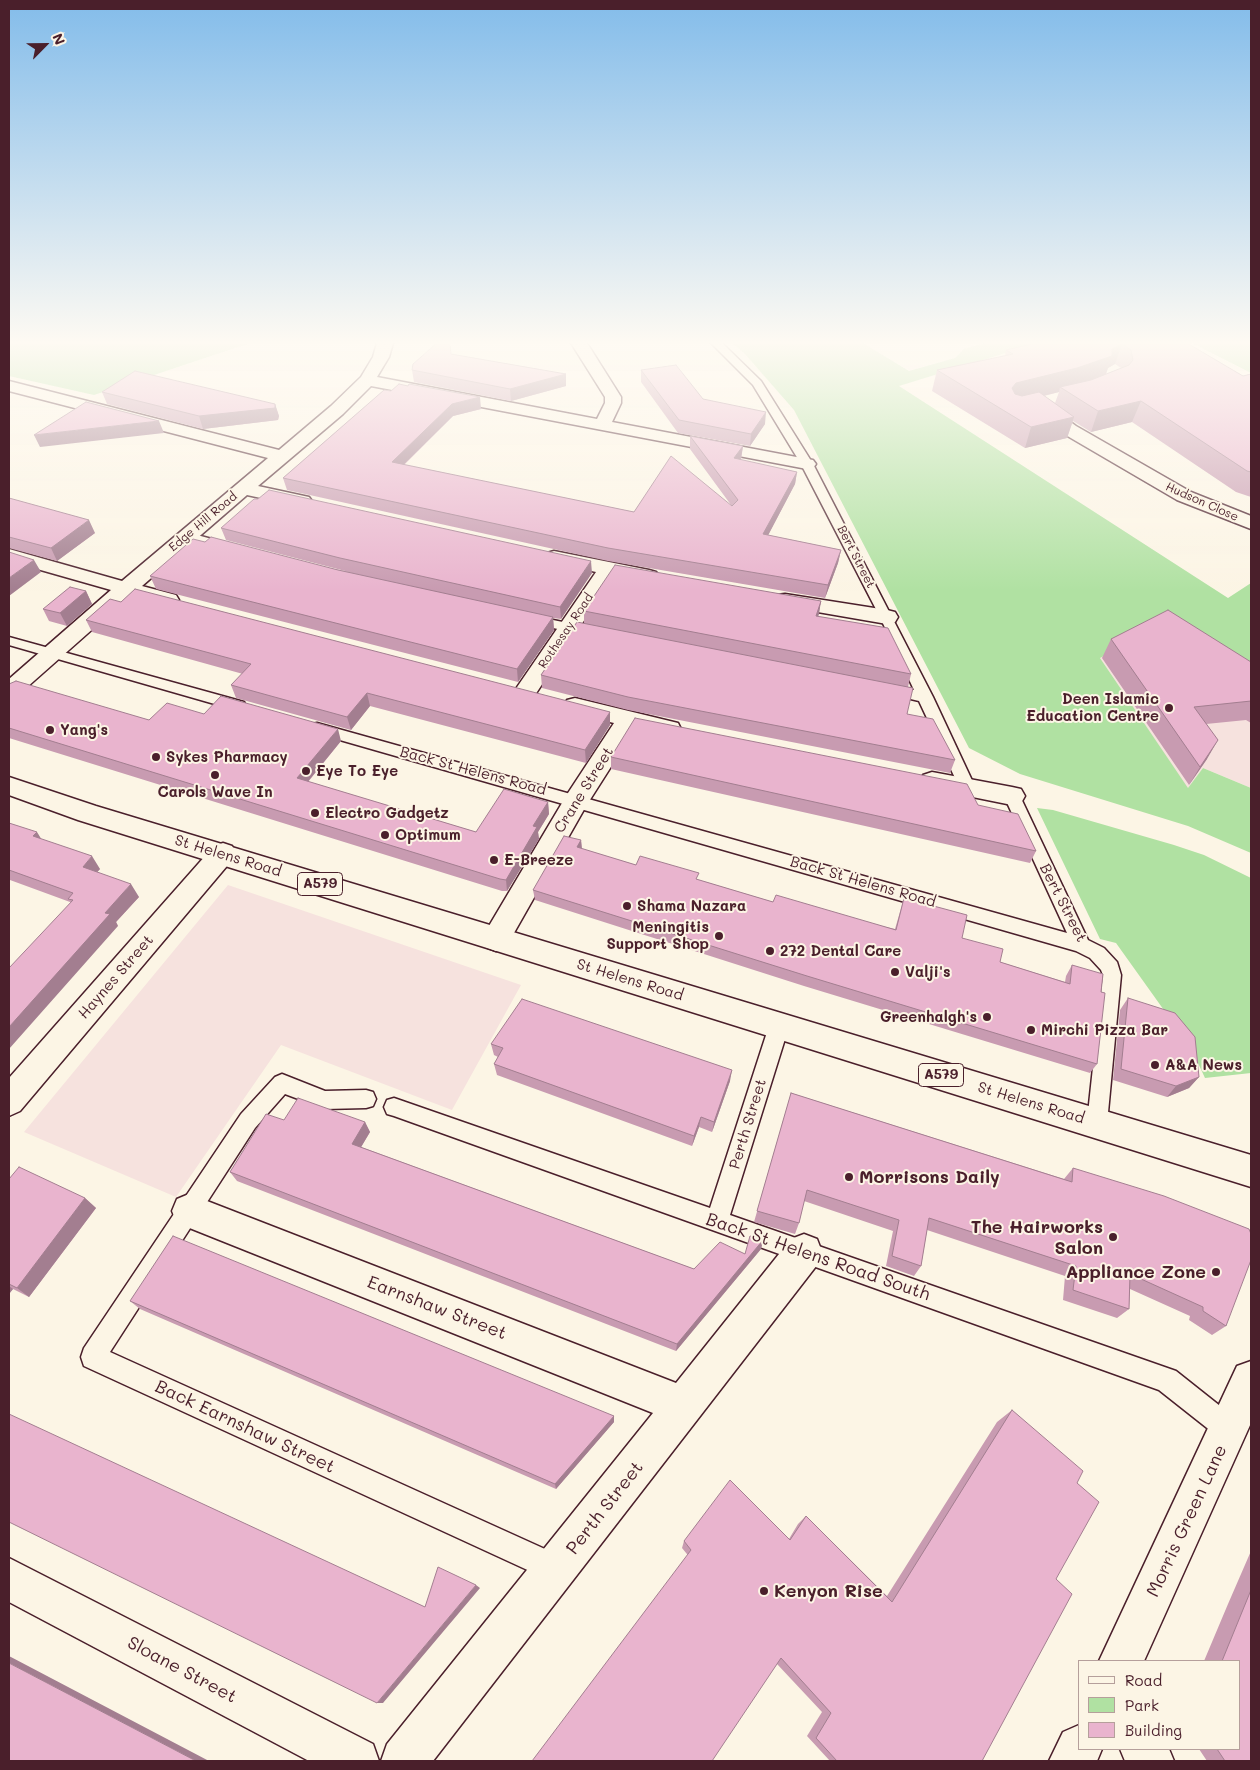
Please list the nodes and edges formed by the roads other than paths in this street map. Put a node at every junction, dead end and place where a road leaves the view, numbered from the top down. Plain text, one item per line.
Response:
1 (163, 426) edge
2 (318, 426) edge
3 (610, 426) edge
4 (783, 426) edge
5 (1064, 426) edge
6 (282, 456) junction
7 (807, 464) junction
8 (1177, 474) dead end
9 (1154, 479) junction
10 (243, 488) junction
11 (320, 505) edge
12 (1251, 523) edge
13 (186, 536) junction
14 (241, 551) edge
15 (531, 552) edge
16 (9, 555) edge
17 (608, 569) junction
18 (665, 579) edge
19 (126, 589) junction
20 (762, 596) edge
21 (192, 606) edge
22 (512, 615) edge
23 (887, 617) junction
24 (568, 627) junction
25 (597, 633) edge
26 (9, 641) edge
27 (50, 654) junction
28 (877, 688) edge
29 (9, 691) edge
30 (926, 697) junction
31 (252, 710) edge
32 (628, 720) junction
33 (299, 723) edge
34 (686, 732) edge
35 (910, 777) edge
36 (9, 786) edge
37 (968, 788) junction
38 (1012, 796) joint
39 (577, 800) junction
40 (222, 853) junction
41 (496, 939) junction
42 (1081, 945) junction
43 (779, 1026) junction
44 (366, 1099) dead end
45 (9, 1101) edge
46 (394, 1107) dead end
47 (1096, 1123) junction
48 (1251, 1171) edge
49 (189, 1211) junction
50 (717, 1222) junction
51 (804, 1252) junction
52 (1251, 1380) edge
53 (684, 1406) junction
54 (1230, 1430) junction
55 (557, 1569) junction
56 (9, 1579) edge
57 (1121, 1660) edge
58 (1078, 1750) edge
59 (1144, 1750) edge
60 (356, 1761) edge
61 (404, 1761) edge
62 (1072, 1761) edge
63 (1151, 1761) edge

1 - 6 street
2 - 6 street, Edge Hill Road
3 - 7 street
4 - 7 lane, Bert Street
5 - 9 street, Hudson Close
6 - 10 street, Edge Hill Road
7 - 23 lane, Bert Street
8 - 9 street, Hudson Close
9 - 12 street, Hudson Close
10 - 11 street
10 - 13 street, Edge Hill Road
13 - 14 lane
13 - 19 street, Edge Hill Road
15 - 17 street
16 - 19 street
17 - 18 street
17 - 24 street, Rothesay Road
19 - 21 street
19 - 27 street, Edge Hill Road
20 - 23 street
22 - 24 lane
23 - 30 lane, Bert Street
24 - 25 lane
24 - 32 street, Rothesay Road
26 - 27 lane
27 - 29 street, Edge Hill Road
27 - 31 lane
28 - 30 lane
30 - 37 lane, Bert Street
32 - 34 street
32 - 39 street, Crane Street
33 - 39 lane, Back St Helens Road
35 - 37 street
36 - 40 street, St Helens Road / A579
37 - 38 street
38 - 42 lane, Bert Street
39 - 41 street, Crane Street
39 - 42 lane, Back St Helens Road
40 - 41 street, St Helens Road / A579
40 - 45 street, Haynes Street
41 - 43 street, St Helens Road / A579
42 - 47 lane, Bert Street
43 - 47 street, St Helens Road / A579
43 - 50 lane, Perth Street
44 - 49 lane
46 - 50 lane, Back St Helens Road South
47 - 48 street, St Helens Road / A579
49 - 53 street, Earnshaw Street
49 - 55 lane, Back Earnshaw Street
50 - 51 lane, Back St Helens Road South
51 - 53 street, Perth Street
51 - 54 lane, Back St Helens Road South
52 - 54 street, Morris Green Lane
53 - 55 street, Perth Street
54 - 57 street, Morris Green Lane
55 - 61 street, Perth Street
56 - 60 street, Sloane Street
58 - 62 street
59 - 63 street

